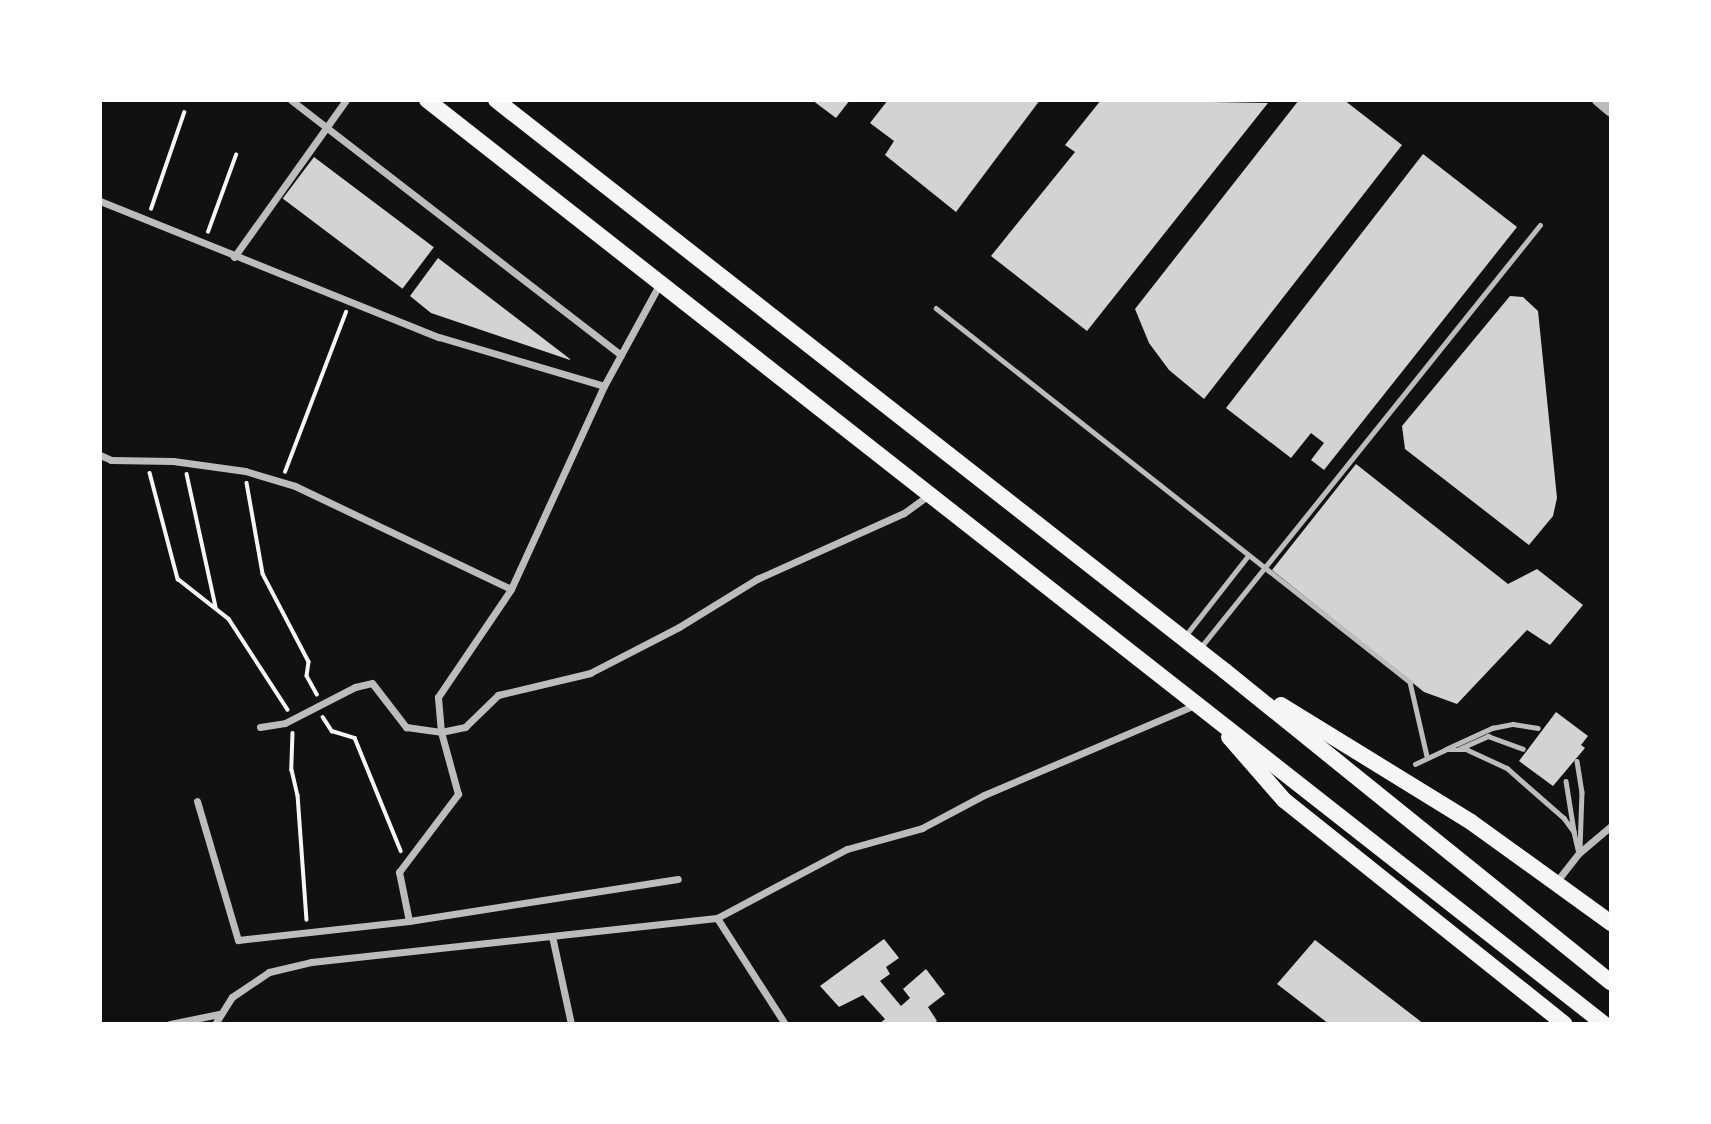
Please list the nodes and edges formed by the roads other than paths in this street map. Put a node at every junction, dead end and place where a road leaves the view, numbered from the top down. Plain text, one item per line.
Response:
1 (290, 100) edge
2 (346, 100) edge
3 (427, 100) edge
4 (496, 100) edge
5 (1598, 100) edge
6 (1611, 111) edge
7 (326, 128) junction
8 (100, 201) edge
9 (1540, 225) dead end
10 (234, 257) junction
11 (659, 285) junction
12 (936, 308) dead end
13 (621, 355) junction
14 (604, 386) junction
15 (100, 455) edge
16 (930, 494) junction
17 (1248, 556) junction
18 (1264, 568) junction
19 (512, 589) junction
20 (1183, 638) junction
21 (1199, 650) junction
22 (1225, 671) junction
23 (1199, 704) junction
24 (260, 727) dead end
25 (1538, 728) dead end
26 (441, 732) junction
27 (1523, 749) dead end
28 (1445, 750) junction
29 (1455, 750) junction
30 (1427, 757) junction
31 (1577, 761) dead end
32 (1415, 764) dead end
33 (1566, 781) dead end
34 (197, 801) dead end
35 (1611, 826) edge
36 (1574, 832) junction
37 (1579, 853) junction
38 (678, 879) dead end
39 (1557, 881) junction
40 (717, 918) junction
41 (409, 921) junction
42 (1611, 923) edge
43 (552, 936) junction
44 (1611, 982) edge
45 (219, 1014) junction
46 (170, 1024) edge
47 (215, 1024) edge
48 (571, 1024) edge
49 (785, 1024) edge
50 (1565, 1024) edge
51 (1604, 1024) edge

1 - 7 street
2 - 7 street
3 - 11 highway
4 - 20 highway
5 - 6 street
7 - 10 street
7 - 13 street
8 - 10 street
9 - 18 lane
10 - 14 street
11 - 13 street
11 - 16 highway
12 - 17 lane
13 - 14 street
14 - 19 street
15 - 19 street
16 - 23 highway
16 - 26 street
17 - 18 lane
17 - 20 lane
18 - 21 lane
18 - 30 lane
19 - 26 street
20 - 21 highway
21 - 22 highway
22 - 39 highway
22 - 44 highway
23 - 40 street
23 - 50 highway
23 - 51 highway
24 - 26 street
25 - 28 lane
26 - 41 street
27 - 29 lane
28 - 29 lane
28 - 30 lane
29 - 36 lane
30 - 32 lane
31 - 37 lane
33 - 36 lane
34 - 41 street
35 - 37 street
36 - 37 lane
37 - 39 street
38 - 41 street
39 - 42 highway
40 - 43 street
40 - 49 street
43 - 45 street
43 - 48 street
45 - 46 street
45 - 47 street

